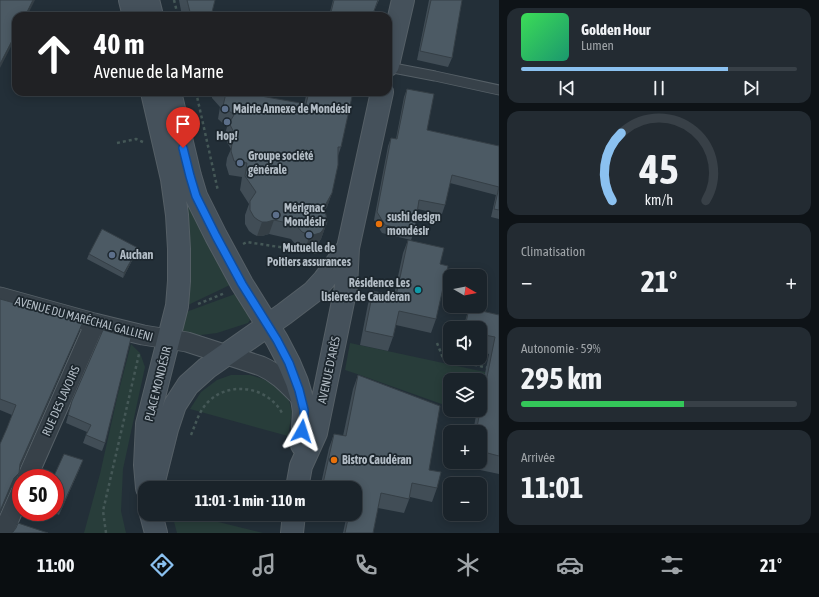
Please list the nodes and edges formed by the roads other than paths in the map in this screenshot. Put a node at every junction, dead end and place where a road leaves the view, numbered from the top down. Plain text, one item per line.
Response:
1 (130, 0) edge
2 (148, 0) edge
3 (403, 0) edge
4 (133, 12) edge
5 (151, 12) edge
6 (392, 48) edge
7 (392, 67) edge
8 (499, 90) edge
9 (153, 96) edge
10 (171, 96) edge
11 (381, 96) edge
12 (348, 248) junction
13 (0, 296) edge
14 (94, 323) junction
15 (268, 326) junction
16 (168, 340) junction
17 (227, 354) junction
18 (302, 399) junction
19 (301, 466) junction
20 (31, 469) edge
21 (146, 481) edge
22 (154, 481) edge
23 (299, 481) edge
24 (12, 512) edge
25 (153, 521) edge
26 (293, 521) edge
27 (3, 533) edge
28 (156, 533) edge
29 (292, 533) edge

1 - 4 main road
2 - 5 main road
3 - 6 main road
7 - 8 lane
9 - 16 main road
10 - 15 main road
11 - 12 main road, AVENUE D'ARÈS
12 - 15 main road, AVENUE D'ARÈS
12 - 19 main road, AVENUE D'ARÈS
13 - 14 street, AVENUE DU MARÉCHAL GALLIENI
14 - 16 street, AVENUE DU MARÉCHAL GALLIENI
14 - 20 street, RUE DES LAVOIRS
15 - 17 main road, PLACE MONDÉSIR
15 - 18 main road
16 - 17 street, PLACE MONDÉSIR
16 - 21 main road, PLACE MONDÉSIR
17 - 18 street, PLACE MONDÉSIR
17 - 22 main road, PLACE MONDÉSIR
18 - 19 main road
19 - 23 main road, AVENUE D'ARÈS
24 - 27 street
25 - 28 main road
26 - 29 main road

